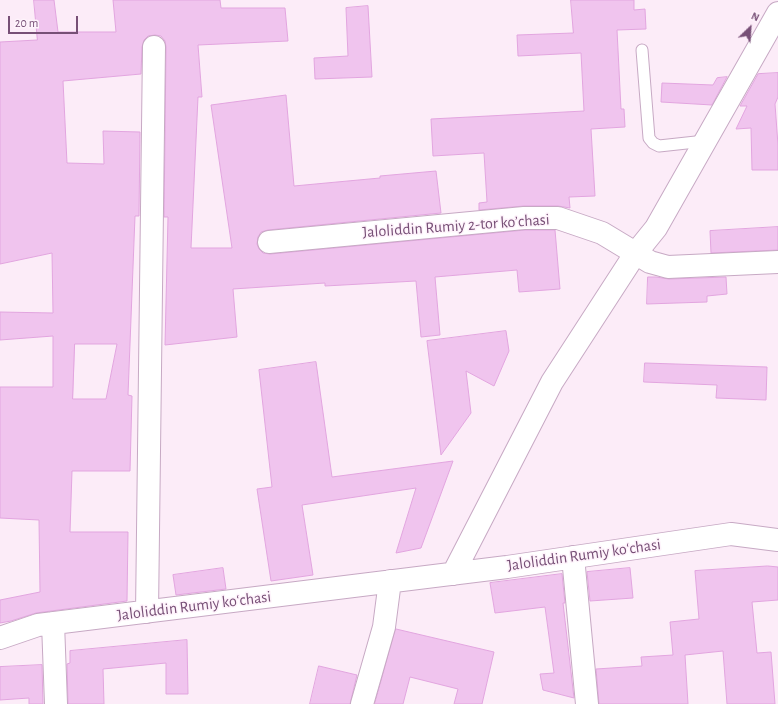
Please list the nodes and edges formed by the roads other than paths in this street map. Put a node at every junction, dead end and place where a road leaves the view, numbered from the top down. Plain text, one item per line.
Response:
1 (778, 13) edge
2 (154, 47) dead end
3 (642, 50) dead end
4 (705, 141) junction
5 (269, 242) dead end
6 (635, 254) junction
7 (778, 262) edge
8 (778, 540) edge
9 (573, 557) junction
10 (453, 574) junction
11 (390, 581) junction
12 (147, 612) junction
13 (53, 623) junction
14 (0, 638) edge
15 (56, 704) edge
16 (362, 704) edge
17 (586, 704) edge

1 - 4 street
2 - 12 street
3 - 4 lane
4 - 6 street
5 - 6 street, Jaloliddin Rumiy 2-tor koʼchasi
6 - 7 street, Jaloliddin Rumiy 2-tor koʼchasi
6 - 10 street
8 - 9 street, Jaloliddin Rumiy koʻchasi
9 - 10 street, Jaloliddin Rumiy koʻchasi
9 - 17 street
10 - 11 street, Jaloliddin Rumiy koʻchasi
11 - 12 street, Jaloliddin Rumiy koʻchasi
11 - 16 street
12 - 13 street, Jaloliddin Rumiy koʻchasi
13 - 14 street, Jaloliddin Rumiy koʻchasi
13 - 15 street

